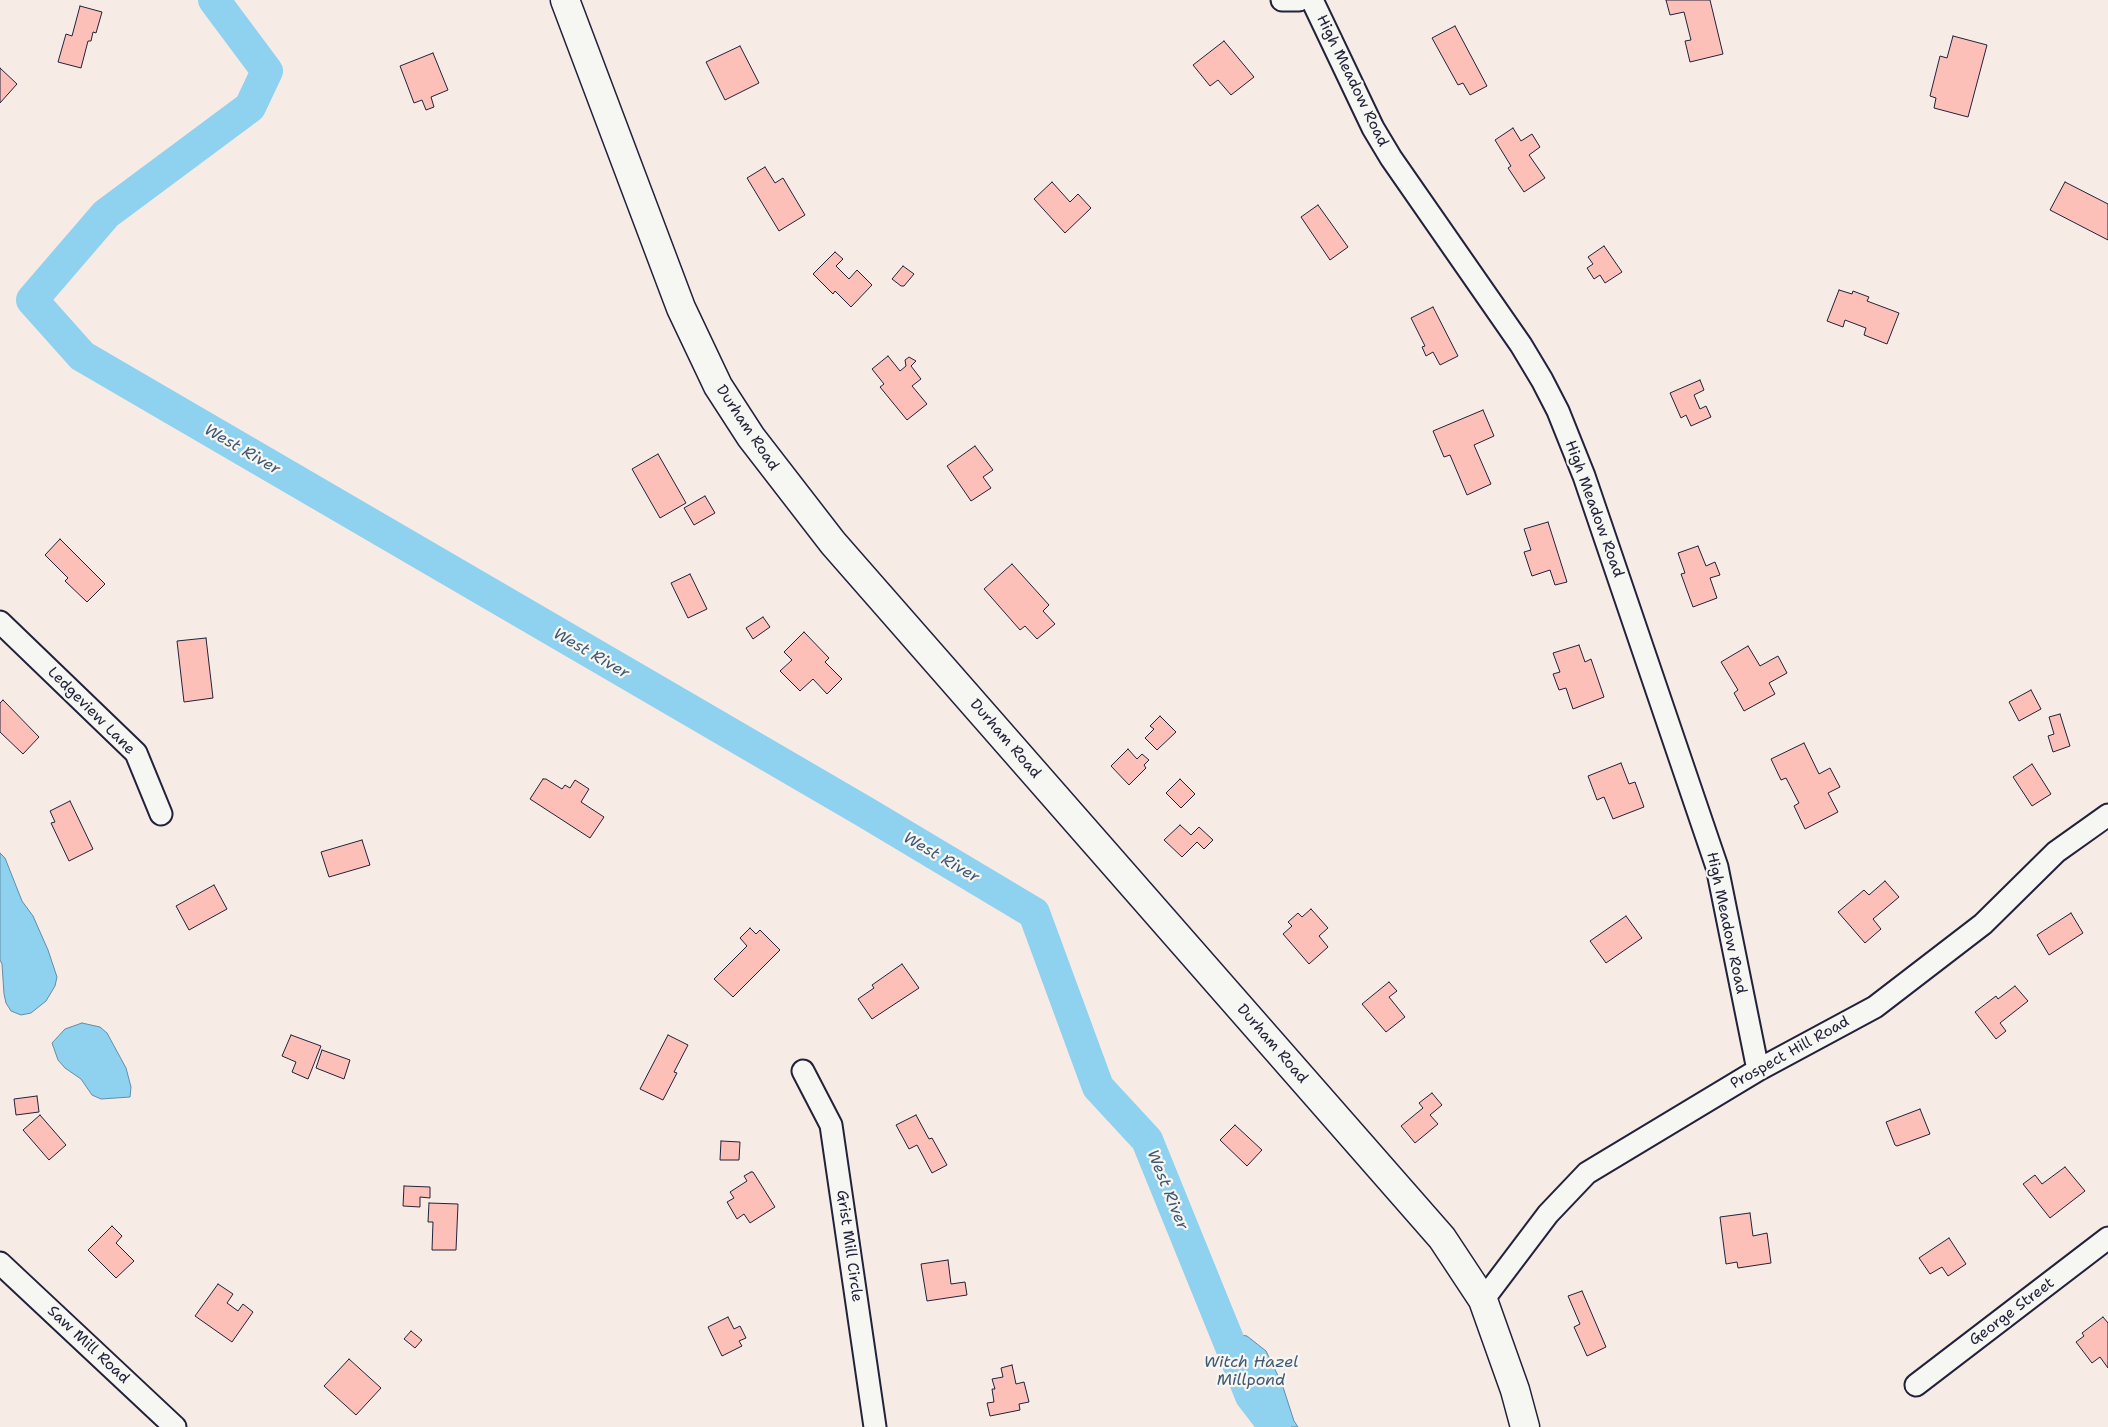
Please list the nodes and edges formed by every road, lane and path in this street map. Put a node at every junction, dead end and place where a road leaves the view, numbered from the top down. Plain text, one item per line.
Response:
1 (565, 0) edge
2 (1282, 0) edge
3 (1299, 0) edge
4 (1312, 0) edge
5 (0, 622) edge
6 (161, 814) dead end
7 (2108, 815) edge
8 (1758, 1070) junction
9 (803, 1071) dead end
10 (2108, 1238) edge
11 (0, 1263) edge
12 (1483, 1300) junction
13 (1916, 1385) dead end
14 (175, 1427) edge
15 (875, 1427) edge
16 (1525, 1427) edge

1 - 12 main road, Durham Road
2 - 3 street
4 - 8 street, High Meadow Road
5 - 6 street, Ledgeview Lane
7 - 8 street, Prospect Hill Road
8 - 12 street, Prospect Hill Road
9 - 15 street, Grist Mill Circle
10 - 13 street, George Street
11 - 14 street, Saw Mill Road
12 - 16 main road, Durham Road

